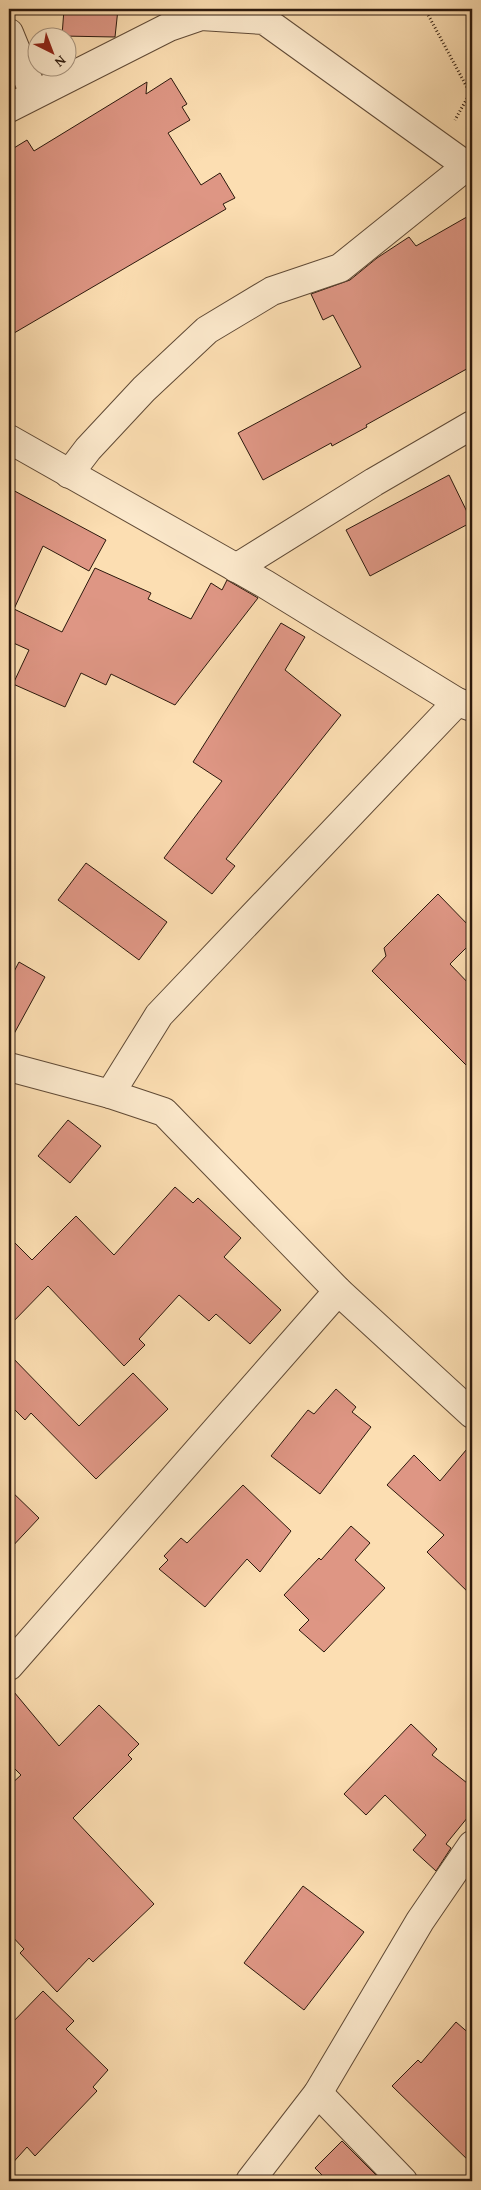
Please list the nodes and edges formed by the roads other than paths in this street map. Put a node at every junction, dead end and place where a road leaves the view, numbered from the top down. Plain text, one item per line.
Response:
1 (9, 33) edge
2 (34, 94) junction
3 (9, 108) edge
4 (470, 166) edge
5 (472, 425) edge
6 (9, 439) edge
7 (69, 474) junction
8 (236, 568) junction
9 (465, 704) edge
10 (9, 1067) edge
11 (110, 1094) junction
12 (338, 1291) junction
13 (472, 1414) edge
14 (9, 1666) edge
15 (472, 1845) edge
16 (318, 2092) junction
17 (250, 2181) edge
18 (403, 2181) edge

1 - 2 street
2 - 3 street
2 - 4 street
4 - 7 street
5 - 8 street
6 - 7 street
7 - 8 street
8 - 9 street
9 - 11 street
10 - 11 street
11 - 12 street
12 - 13 street
12 - 14 street
15 - 16 street
16 - 17 street
16 - 18 street

